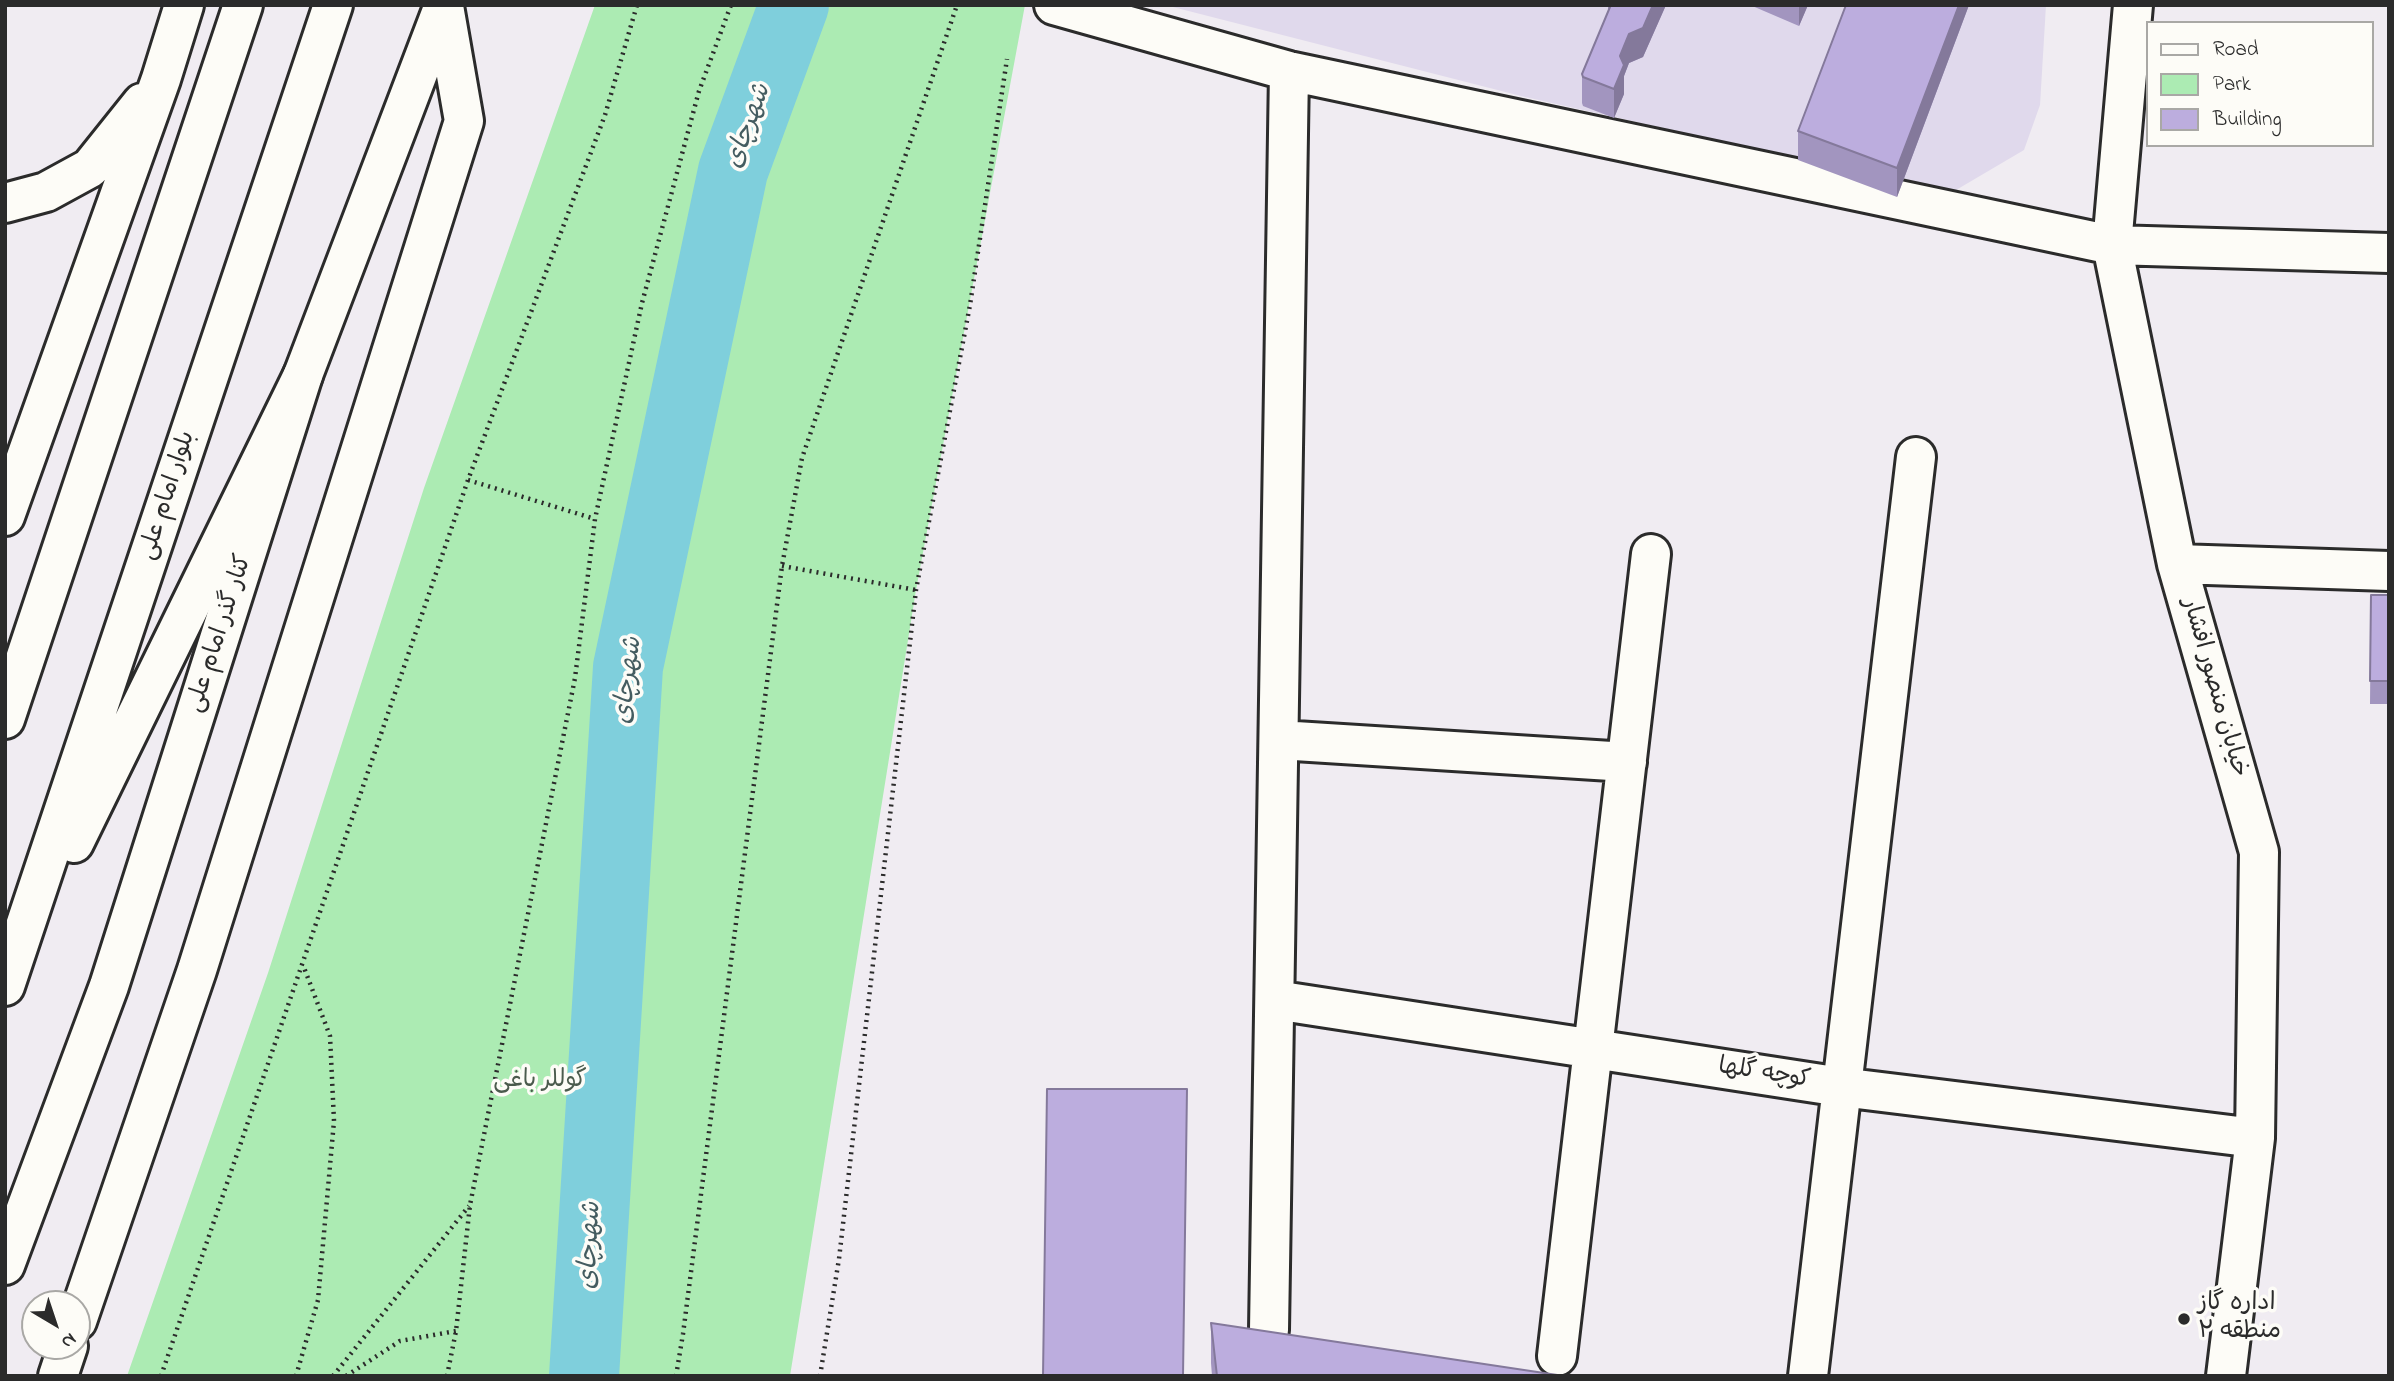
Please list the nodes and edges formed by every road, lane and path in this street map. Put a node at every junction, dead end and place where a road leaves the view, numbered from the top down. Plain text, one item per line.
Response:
1 (184, 5) edge
2 (243, 5) edge
3 (333, 5) edge
4 (638, 5) edge
5 (731, 5) edge
6 (957, 5) edge
7 (1054, 5) edge
8 (2133, 5) edge
9 (444, 6) edge
10 (1007, 59) dead end
11 (1289, 71) junction
12 (161, 79) junction
13 (5, 203) edge
14 (2112, 245) junction
15 (2389, 253) edge
16 (303, 375) junction
17 (1916, 457) dead end
18 (468, 480) junction
19 (5, 516) edge
20 (594, 519) junction
21 (1651, 554) dead end
22 (2178, 564) junction
23 (782, 566) junction
24 (2389, 571) edge
25 (916, 590) junction
26 (5, 719) edge
27 (1279, 740) junction
28 (1627, 762) junction
29 (302, 964) junction
30 (6, 983) edge
31 (1275, 1000) junction
32 (1593, 1049) junction
33 (1841, 1087) junction
34 (2255, 1138) junction
35 (470, 1205) junction
36 (5, 1265) edge
37 (88, 1290) edge
38 (1269, 1330) edge
39 (456, 1331) junction
40 (1557, 1356) dead end
41 (161, 1376) edge
42 (296, 1376) edge
43 (333, 1376) edge
44 (346, 1376) edge
45 (447, 1376) edge
46 (676, 1376) edge
47 (820, 1376) edge
48 (1808, 1376) edge
49 (2226, 1376) edge

1 - 12 main road
2 - 26 main road
3 - 30 main road, بلوار امام علی
4 - 18 path
5 - 20 path
6 - 23 path
7 - 11 main road
8 - 14 main road, خیابان منصور افشار
9 - 16 main road, کنار گذر امام علی
9 - 37 main road
10 - 25 path
11 - 14 main road
11 - 27 main road
12 - 13 main road
12 - 19 main road
14 - 15 main road
14 - 22 main road, خیابان منصور افشار
16 - 30 main road
16 - 36 main road, کنار گذر امام علی
17 - 33 main road
18 - 20 path
18 - 29 path
20 - 35 path
21 - 28 main road
22 - 24 main road
22 - 34 main road, خیابان منصور افشار
23 - 25 path
23 - 46 path
25 - 47 path
27 - 28 main road
27 - 31 main road
28 - 32 main road
29 - 41 path
29 - 42 path
31 - 32 main road, کوچه گلها
31 - 38 main road
32 - 33 main road, کوچه گلها
32 - 40 main road
33 - 34 main road, کوچه گلها
33 - 48 main road
34 - 49 main road, خیابان منصور افشار
35 - 39 path
35 - 43 path
39 - 44 path
39 - 45 path

